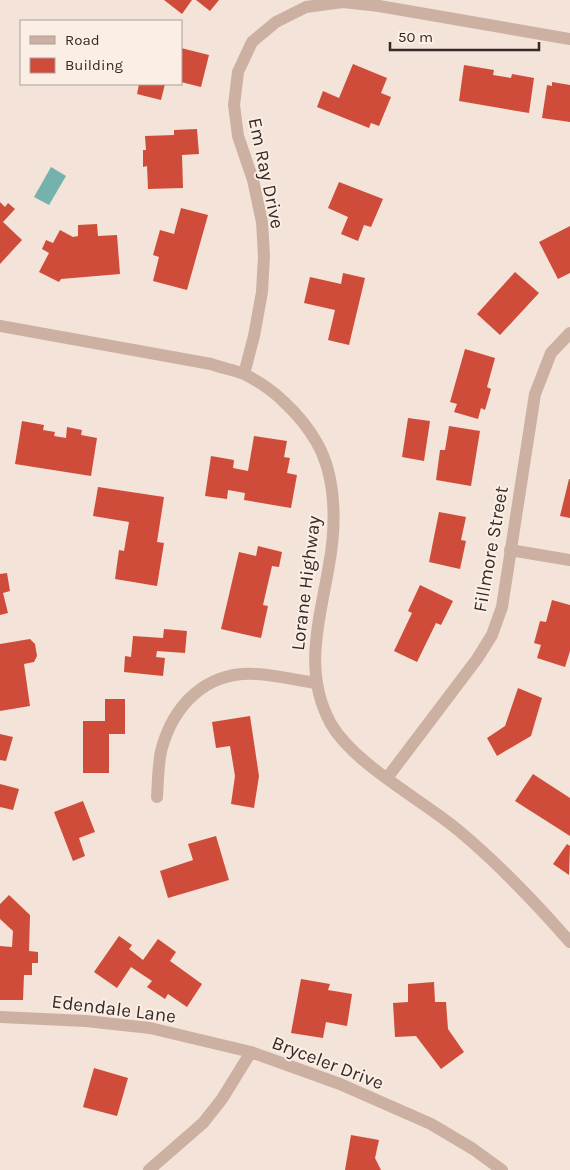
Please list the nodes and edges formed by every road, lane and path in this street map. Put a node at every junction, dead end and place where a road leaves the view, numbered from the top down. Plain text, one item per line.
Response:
1 (570, 38) edge
2 (0, 326) edge
3 (570, 333) edge
4 (244, 374) junction
5 (510, 550) junction
6 (570, 560) edge
7 (316, 683) junction
8 (387, 778) junction
9 (156, 797) dead end
10 (570, 942) edge
11 (0, 1017) edge
12 (251, 1052) junction
13 (149, 1170) edge
14 (502, 1170) edge

1 - 4 street, Em Ray Drive
2 - 4 street, Lorane Highway
3 - 5 street, Fillmore Street
4 - 7 street, Lorane Highway
5 - 6 street
5 - 8 street, Fillmore Street
7 - 8 street, Lorane Highway
7 - 9 street
8 - 10 street, Lorane Highway
11 - 12 street, Edendale Lane
12 - 13 street, Bryceler Drive
12 - 14 street, Bryceler Drive

